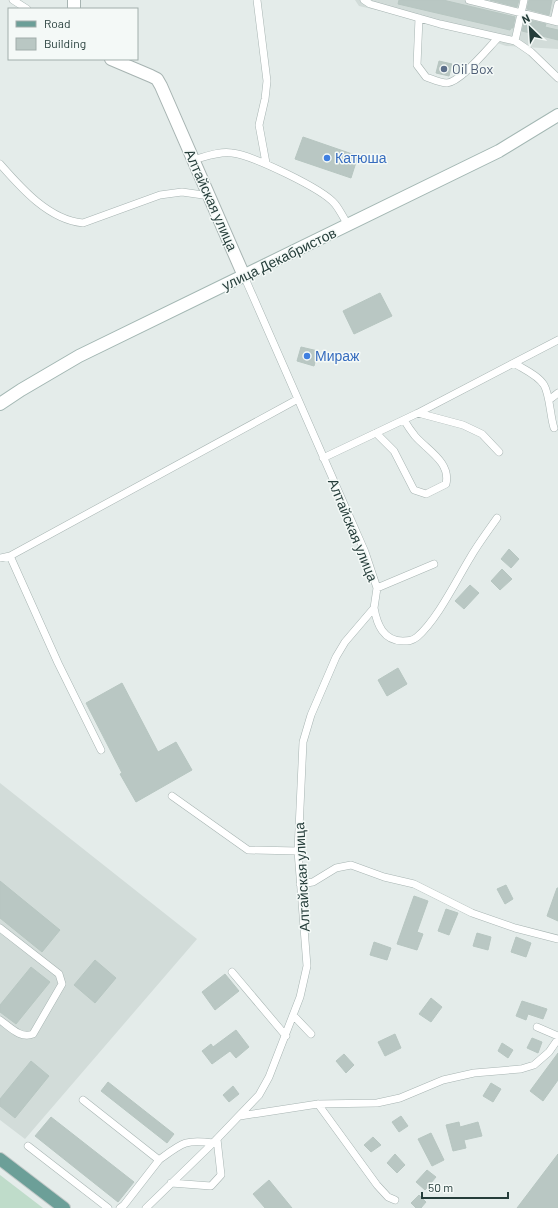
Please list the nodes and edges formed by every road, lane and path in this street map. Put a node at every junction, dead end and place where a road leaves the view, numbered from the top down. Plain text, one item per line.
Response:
1 (14, 0) edge
2 (257, 0) edge
3 (364, 0) edge
4 (469, 0) edge
5 (524, 0) edge
6 (488, 2) edge
7 (558, 4) edge
8 (26, 8) edge
9 (521, 13) junction
10 (419, 18) junction
11 (556, 22) edge
12 (498, 38) junction
13 (515, 42) junction
14 (113, 60) edge
15 (558, 78) edge
16 (558, 115) edge
17 (193, 160) junction
18 (0, 164) edge
19 (266, 164) junction
20 (210, 196) junction
21 (348, 226) junction
22 (244, 276) junction
23 (558, 340) edge
24 (514, 363) junction
25 (558, 394) edge
26 (298, 399) junction
27 (549, 400) junction
28 (0, 404) edge
29 (418, 414) junction
30 (404, 420) junction
31 (554, 428) dead end
32 (376, 433) junction
33 (499, 452) dead end
34 (323, 458) junction
35 (498, 518) dead end
36 (10, 556) junction
37 (0, 558) edge
38 (434, 564) dead end
39 (377, 588) junction
40 (374, 608) junction
41 (101, 750) dead end
42 (172, 796) dead end
43 (298, 851) junction
44 (300, 884) junction
45 (0, 928) edge
46 (558, 938) edge
47 (232, 972) dead end
48 (293, 1015) junction
49 (0, 1020) edge
50 (537, 1027) dead end
51 (311, 1034) dead end
52 (286, 1036) junction
53 (558, 1036) edge
54 (558, 1039) edge
55 (84, 1100) dead end
56 (318, 1104) junction
57 (240, 1116) junction
58 (215, 1141) junction
59 (28, 1146) dead end
60 (0, 1159) edge
61 (160, 1160) junction
62 (172, 1183) junction
63 (395, 1200) dead end
64 (64, 1208) edge
65 (108, 1208) edge
66 (120, 1208) edge
67 (146, 1208) edge

1 - 8 lane
2 - 19 lane
3 - 10 lane
4 - 6 lane
5 - 9 lane
6 - 9 lane
7 - 11 lane
9 - 11 lane
9 - 13 lane
10 - 12 lane
10 - 12 lane
12 - 13 lane
13 - 15 lane
14 - 17 main road, Алтайская улица
16 - 21 main road, улица Декабристов
17 - 19 lane
17 - 20 main road, Алтайская улица
18 - 20 lane
19 - 21 lane
20 - 22 main road, Алтайская улица
21 - 22 main road, улица Декабристов
22 - 26 lane, Алтайская улица
22 - 28 main road, улица Декабристов
23 - 24 lane
24 - 27 lane
24 - 29 lane
25 - 27 lane
26 - 34 lane, Алтайская улица
26 - 36 lane
27 - 31 lane
29 - 30 lane
29 - 33 lane
30 - 32 lane
30 - 32 lane
32 - 34 lane
34 - 39 lane, Алтайская улица
35 - 40 lane
36 - 37 lane
36 - 41 lane
38 - 39 lane
39 - 40 lane, Алтайская улица
40 - 43 lane, Алтайская улица
42 - 43 lane
43 - 44 lane, Алтайская улица
44 - 46 lane
44 - 48 lane, Алтайская улица
45 - 49 lane
47 - 52 lane
48 - 51 lane
48 - 52 lane, Алтайская улица
50 - 53 lane
52 - 57 lane, Алтайская улица
54 - 56 lane
55 - 61 lane
56 - 57 lane
56 - 63 lane
57 - 58 lane, Алтайская улица
58 - 61 lane
58 - 62 lane, Алтайская улица
58 - 62 lane
59 - 65 lane
60 - 64 main road
61 - 66 lane
62 - 67 lane, Алтайская улица

